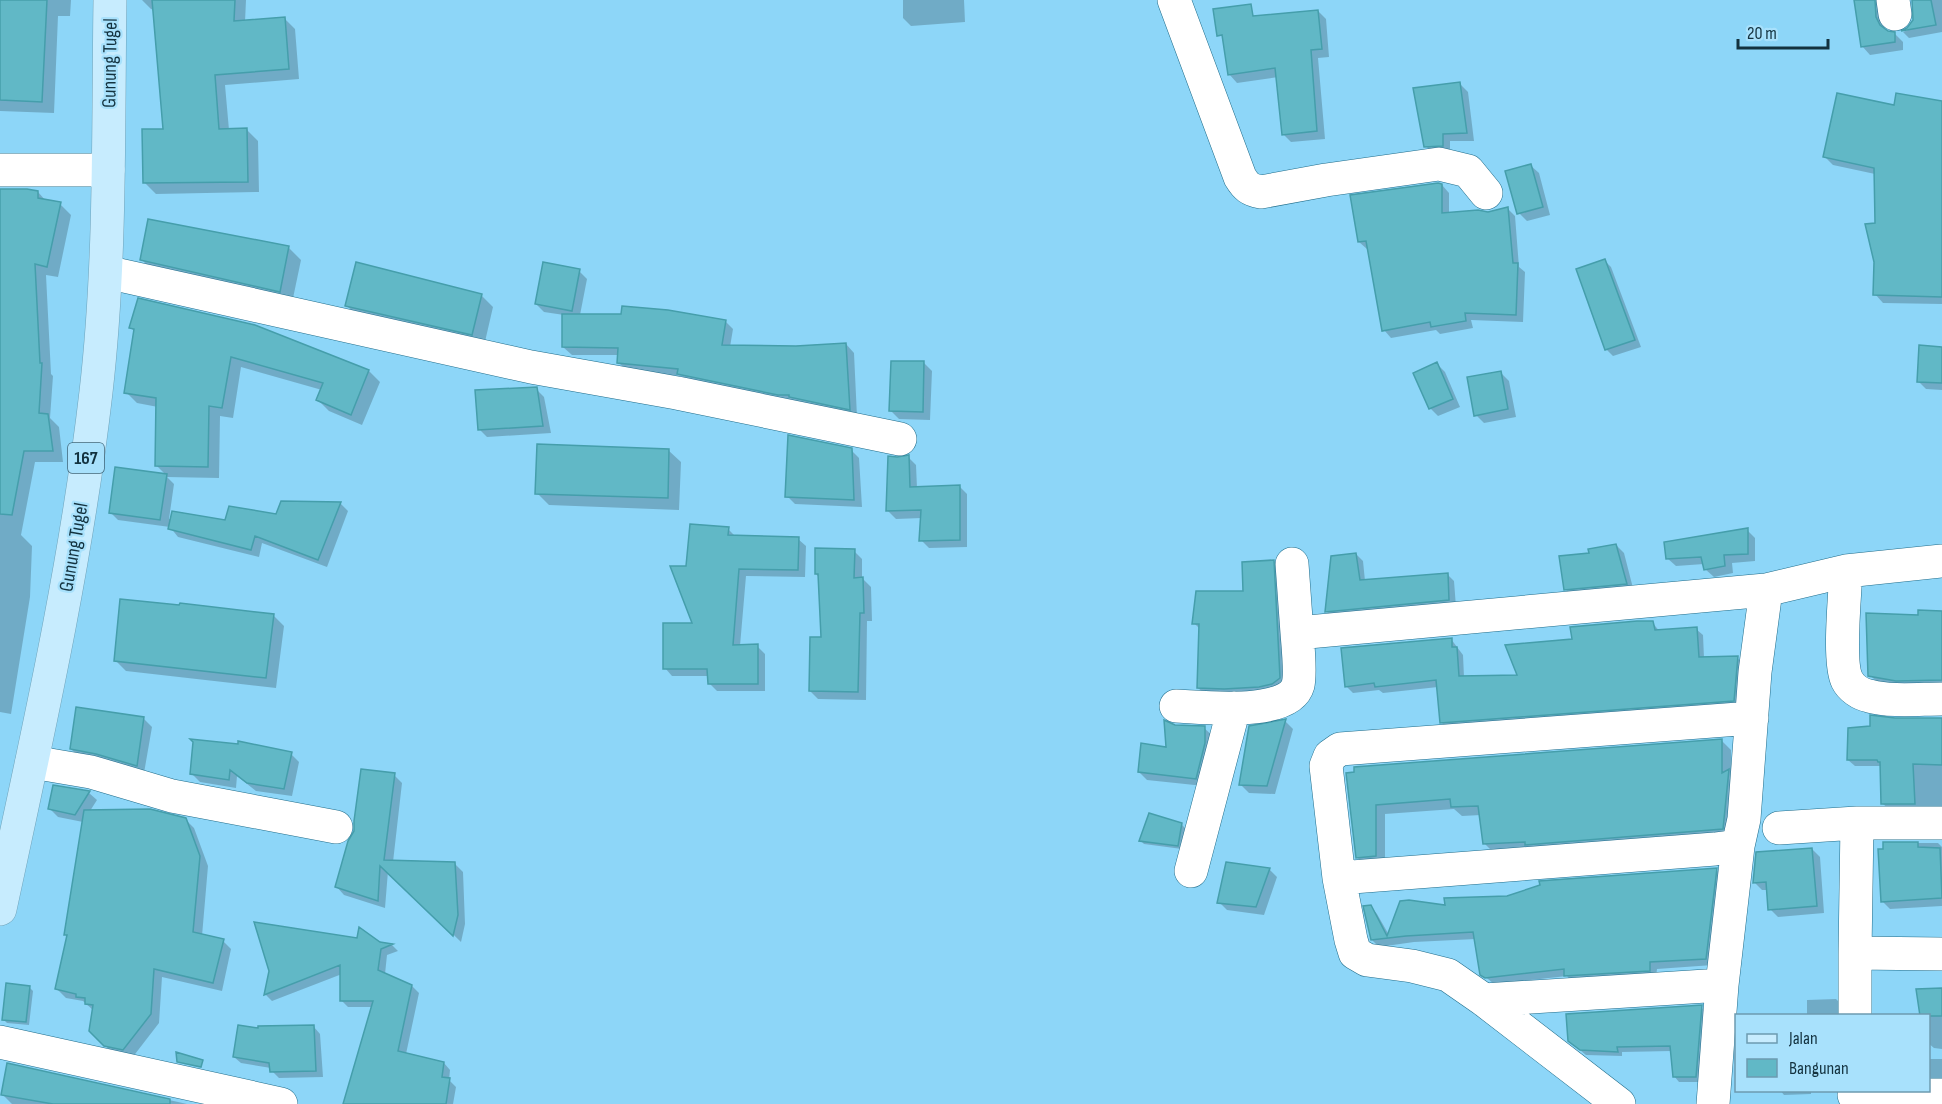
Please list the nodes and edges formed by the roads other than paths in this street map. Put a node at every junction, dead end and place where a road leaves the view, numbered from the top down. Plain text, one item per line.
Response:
1 (110, 0) edge
2 (1174, 0) edge
3 (0, 170) edge
4 (108, 170) junction
5 (1486, 193) dead end
6 (106, 272) junction
7 (900, 439) dead end
8 (1942, 561) edge
9 (1292, 564) dead end
10 (1846, 571) junction
11 (1766, 590) junction
12 (1297, 633) junction
13 (1942, 699) edge
14 (1176, 706) dead end
15 (1234, 708) junction
16 (1752, 718) junction
17 (32, 762) junction
18 (1942, 823) edge
19 (1857, 824) junction
20 (336, 827) dead end
21 (1779, 828) dead end
22 (1738, 846) junction
23 (1191, 871) dead end
24 (1339, 878) junction
25 (0, 909) edge
26 (1855, 953) junction
27 (1942, 954) edge
28 (1722, 985) junction
29 (1484, 1000) junction
30 (1855, 1014) edge
31 (0, 1042) edge
32 (1942, 1095) edge
33 (1854, 1096) edge
34 (281, 1104) edge
35 (1618, 1104) edge
36 (1713, 1104) edge

1 - 4 main road, Gunung Tugel / 167
2 - 5 street
3 - 4 street
4 - 6 main road, Gunung Tugel / 167
6 - 7 street
6 - 17 main road, Gunung Tugel / 167
8 - 10 street
9 - 12 street
10 - 11 street
10 - 13 street
11 - 12 street
11 - 16 street
12 - 15 street
14 - 15 street
15 - 23 street
16 - 22 street
16 - 24 street
17 - 20 street
17 - 25 main road, Gunung Tugel / 167
18 - 19 street
19 - 21 street
19 - 26 street
22 - 24 street
22 - 28 street
24 - 29 street
26 - 27 street
26 - 30 street
28 - 29 street
28 - 36 street
29 - 35 street
31 - 34 street
32 - 33 street

